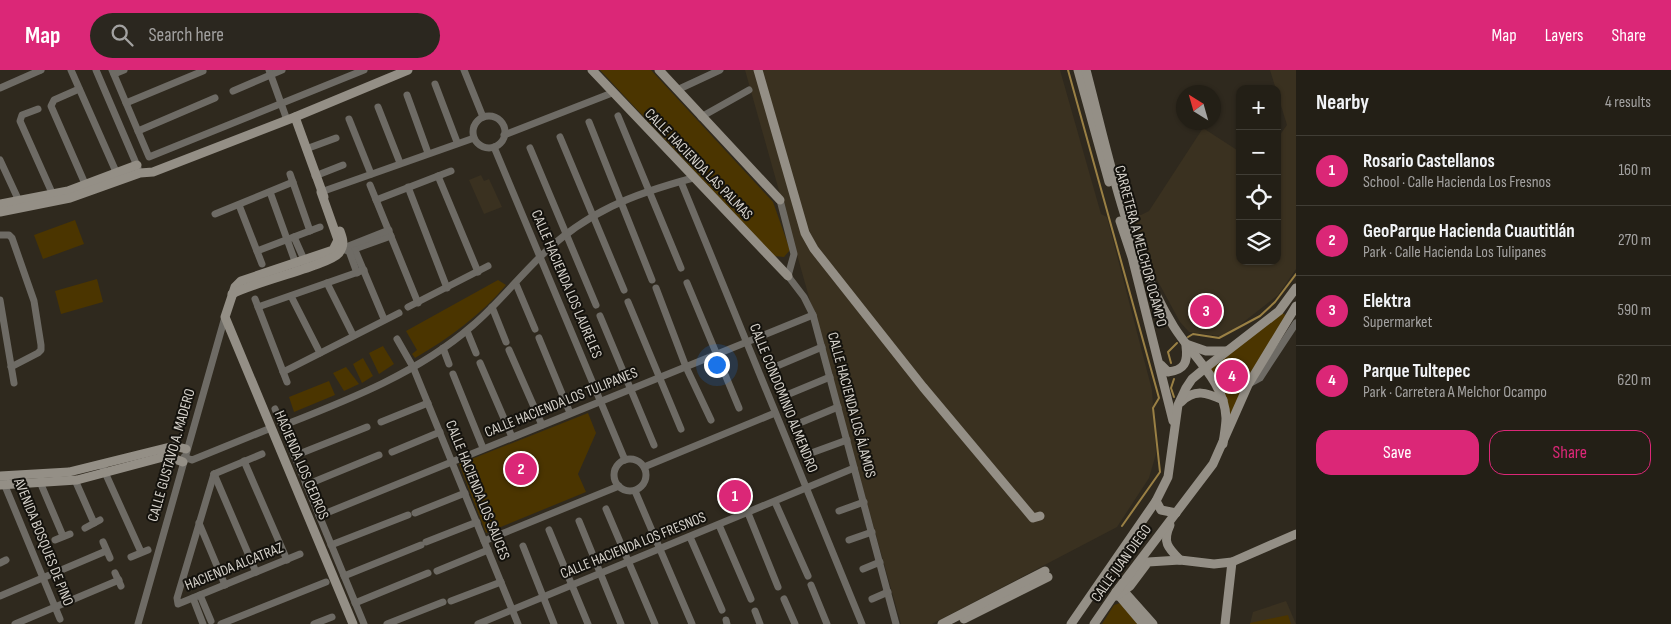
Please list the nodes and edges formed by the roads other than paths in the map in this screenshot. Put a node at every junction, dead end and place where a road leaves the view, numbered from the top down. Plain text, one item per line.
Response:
1 (41, 70) edge
2 (71, 70) edge
3 (96, 70) edge
4 (124, 70) edge
5 (282, 70) edge
6 (364, 70) edge
7 (408, 70) edge
8 (464, 70) edge
9 (592, 70) edge
10 (658, 70) edge
11 (720, 70) edge
12 (758, 70) edge
13 (762, 70) edge
14 (1078, 70) edge
15 (1086, 70) edge
16 (203, 71) edge
17 (113, 72) edge
18 (270, 72) edge
19 (435, 84) dead end
20 (0, 88) edge
21 (79, 89) junction
22 (677, 90) junction
23 (749, 90) dead end
24 (232, 91) dead end
25 (612, 93) junction
26 (407, 94) dead end
27 (215, 98) dead end
28 (126, 103) junction
29 (282, 104) junction
30 (378, 107) dead end
31 (38, 109) dead end
32 (618, 116) dead end
33 (483, 117) junction
34 (702, 117) junction
35 (291, 119) junction
36 (349, 119) dead end
37 (589, 122) dead end
38 (138, 131) junction
39 (504, 135) junction
40 (560, 137) dead end
41 (336, 138) dead end
42 (474, 138) junction
43 (457, 142) junction
44 (494, 147) junction
45 (530, 148) dead end
46 (306, 149) junction
47 (428, 153) junction
48 (0, 160) edge
49 (400, 163) junction
50 (343, 166) dead end
51 (139, 169) junction
52 (450, 171) dead end
53 (117, 174) junction
54 (290, 174) dead end
55 (371, 174) junction
56 (315, 176) junction
57 (438, 176) junction
58 (693, 178) junction
59 (293, 182) junction
60 (680, 182) junction
61 (370, 185) dead end
62 (86, 186) junction
63 (408, 186) junction
64 (650, 190) junction
65 (270, 192) junction
66 (321, 192) junction
67 (53, 195) junction
68 (376, 200) junction
69 (780, 200) joint
70 (19, 201) junction
71 (620, 201) junction
72 (0, 204) edge
73 (239, 205) junction
74 (0, 212) edge
75 (215, 214) dead end
76 (593, 216) junction
77 (320, 227) dead end
78 (310, 231) junction
79 (390, 233) junction
80 (0, 235) edge
81 (565, 235) junction
82 (294, 237) junction
83 (286, 240) junction
84 (363, 243) junction
85 (345, 249) junction
86 (257, 251) junction
87 (540, 256) junction
88 (262, 264) dead end
89 (301, 264) junction
90 (488, 266) dead end
91 (681, 268) dead end
92 (360, 271) junction
93 (478, 272) junction
94 (788, 276) junction
95 (652, 280) dead end
96 (327, 283) junction
97 (687, 283) dead end
98 (516, 284) junction
99 (447, 288) junction
100 (656, 288) dead end
101 (1296, 288) edge
102 (624, 290) dead end
103 (291, 296) junction
104 (255, 298) dead end
105 (0, 300) edge
106 (418, 302) junction
107 (628, 302) dead end
108 (596, 305) dead end
109 (1296, 306) edge
110 (258, 307) junction
111 (408, 307) dead end
112 (492, 307) junction
113 (398, 313) dead end
114 (1, 315) edge
115 (813, 315) junction
116 (600, 316) dead end
117 (225, 317) junction
118 (384, 319) junction
119 (1296, 323) edge
120 (535, 329) dead end
121 (466, 331) junction
122 (353, 335) junction
123 (539, 338) dead end
124 (397, 339) dead end
125 (506, 342) dead end
126 (746, 342) junction
127 (1185, 344) junction
128 (822, 347) junction
129 (443, 348) junction
130 (509, 350) dead end
131 (1229, 350) junction
132 (320, 353) junction
133 (476, 353) dead end
134 (716, 355) junction
135 (1158, 360) junction
136 (480, 363) dead end
137 (449, 364) dead end
138 (777, 366) dead end
139 (11, 367) junction
140 (413, 367) junction
141 (686, 367) junction
142 (1204, 369) junction
143 (283, 372) junction
144 (453, 374) dead end
145 (830, 377) junction
146 (658, 378) junction
147 (288, 382) dead end
148 (14, 383) dead end
149 (1248, 385) junction
150 (630, 389) junction
151 (789, 394) dead end
152 (1223, 400) junction
153 (601, 401) junction
154 (428, 403) junction
155 (1178, 405) junction
156 (838, 407) junction
157 (275, 408) dead end
158 (739, 408) dead end
159 (570, 413) junction
160 (775, 413) junction
161 (711, 420) dead end
162 (381, 422) dead end
163 (802, 422) dead end
164 (542, 425) junction
165 (282, 426) junction
166 (367, 427) dead end
167 (271, 428) junction
168 (681, 429) dead end
169 (1174, 429) junction
170 (440, 432) junction
171 (512, 437) junction
172 (847, 440) junction
173 (1223, 444) junction
174 (654, 446) dead end
175 (483, 448) junction
176 (392, 452) dead end
177 (814, 452) dead end
178 (262, 454) dead end
179 (379, 455) dead end
180 (184, 456) junction
181 (294, 456) junction
182 (625, 460) junction
183 (244, 461) junction
184 (451, 461) junction
185 (644, 467) junction
186 (103, 468) junction
187 (854, 468) junction
188 (214, 474) junction
189 (2, 480) edge
190 (74, 480) junction
191 (40, 482) junction
192 (306, 485) junction
193 (619, 486) junction
194 (806, 489) junction
195 (635, 490) junction
196 (465, 494) junction
197 (1156, 501) junction
198 (775, 502) junction
199 (864, 502) junction
200 (606, 509) dead end
201 (839, 511) dead end
202 (748, 513) junction
203 (319, 516) junction
204 (1173, 516) junction
205 (579, 521) dead end
206 (476, 522) junction
207 (199, 523) junction
208 (719, 524) junction
209 (85, 528) dead end
210 (549, 530) dead end
211 (872, 532) junction
212 (1296, 534) edge
213 (690, 537) junction
214 (55, 540) dead end
215 (849, 540) dead end
216 (484, 541) junction
217 (103, 542) dead end
218 (331, 545) junction
219 (522, 546) dead end
220 (661, 549) junction
221 (488, 550) junction
222 (300, 554) dead end
223 (131, 556) dead end
224 (287, 560) junction
225 (1180, 560) junction
226 (628, 562) junction
227 (880, 562) junction
228 (1232, 562) junction
229 (863, 568) dead end
230 (437, 571) dead end
231 (256, 572) junction
232 (428, 573) dead end
233 (600, 574) junction
234 (344, 576) junction
235 (808, 576) dead end
236 (43, 578) junction
237 (119, 580) dead end
238 (326, 582) dead end
239 (501, 582) junction
240 (225, 584) junction
241 (572, 585) junction
242 (811, 585) dead end
243 (778, 587) dead end
244 (1123, 591) junction
245 (888, 592) junction
246 (0, 596) edge
247 (196, 597) junction
248 (544, 597) junction
249 (750, 599) dead end
250 (784, 599) dead end
251 (872, 599) dead end
252 (451, 601) dead end
253 (443, 602) dead end
254 (355, 603) junction
255 (55, 606) junction
256 (513, 610) junction
257 (722, 610) dead end
258 (755, 611) dead end
259 (332, 617) dead end
260 (60, 619) dead end
261 (208, 623) edge
262 (15, 624) edge
263 (138, 624) edge
264 (221, 624) edge
265 (316, 624) edge
266 (353, 624) edge
267 (364, 624) edge
268 (387, 624) edge
269 (478, 624) edge
270 (518, 624) edge
271 (554, 624) edge
272 (588, 624) edge
273 (621, 624) edge
274 (655, 624) edge
275 (692, 624) edge
276 (760, 624) edge
277 (795, 624) edge
278 (827, 624) edge
279 (862, 624) edge
280 (896, 624) edge
281 (942, 624) edge
282 (955, 624) edge
283 (1072, 624) edge
284 (1094, 624) edge
285 (1143, 624) edge
286 (1153, 624) edge
287 (1225, 624) edge

1 - 20 street
2 - 21 street
3 - 51 street
4 - 17 street
5 - 18 street
6 - 29 street
7 - 35 main road
8 - 33 street
9 - 25 main road, CALLE HACIENDA LAS PALMAS
10 - 22 main road
11 - 22 street
12 - 13 main road
14 - 135 main road, CARRETERA A MELCHOR OCAMPO
15 - 127 main road, CARRETERA A MELCHOR OCAMPO
16 - 28 street
17 - 28 street
18 - 24 street
18 - 29 street
19 - 43 street
21 - 53 street
21 - 62 street
22 - 34 main road
23 - 34 street
25 - 39 street
25 - 58 main road, CALLE HACIENDA LAS PALMAS
26 - 47 street
27 - 38 street
28 - 38 street
29 - 35 street
29 - 38 street
30 - 49 street
31 - 67 street
32 - 64 street
33 - 39 street
33 - 42 street
34 - 69 main road
35 - 46 main road
35 - 51 main road
36 - 55 street
37 - 71 street
39 - 44 street
40 - 76 street
41 - 46 street
42 - 43 street
42 - 44 street
43 - 47 street
44 - 87 street, CALLE HACIENDA LOS LAURELES
45 - 81 street
46 - 56 main road
47 - 49 street
48 - 70 street
49 - 55 street
50 - 56 street
51 - 53 main road
51 - 74 main road
52 - 57 street
53 - 62 main road
54 - 59 street
55 - 66 street
56 - 66 main road
57 - 63 street
57 - 93 street
58 - 60 street
58 - 94 main road, CALLE HACIENDA LAS PALMAS
59 - 65 street
59 - 78 street
60 - 64 street
60 - 126 street, CALLE CONDOMINIO ALMENDRO
61 - 68 street
62 - 67 main road
63 - 68 street
63 - 99 street
64 - 71 street
64 - 91 street
65 - 73 street
65 - 83 street
66 - 85 main road
67 - 70 main road
68 - 79 street
69 - 94 street
70 - 72 main road
71 - 76 street
71 - 95 street
73 - 75 street
73 - 86 street
76 - 81 street
76 - 102 street
77 - 78 street
78 - 82 street
79 - 84 street
79 - 106 street
80 - 139 street
81 - 87 street
81 - 108 street
82 - 83 street
82 - 89 street
83 - 86 street
83 - 89 street
84 - 85 street
84 - 85 street
85 - 89 main road
85 - 92 street
86 - 88 street
87 - 98 street
87 - 153 street, CALLE HACIENDA LOS LAURELES
89 - 117 main road, CALLE GUSTAVO A. MADERO
90 - 93 street
92 - 96 street
92 - 118 street
93 - 99 street
94 - 115 street, CALLE HACIENDA LOS ÁLAMOS
96 - 103 street
96 - 122 street
97 - 134 street
98 - 112 street
98 - 120 street
99 - 106 street
100 - 141 street
101 - 131 main road
103 - 110 street
103 - 132 street
104 - 110 street
105 - 114 street
106 - 111 street
107 - 146 street
109 - 149 main road, CALLE JUAN DIEGO
110 - 143 street
112 - 121 street
112 - 125 street
113 - 118 street
114 - 139 street
115 - 126 street, CALLE HACIENDA LOS TULIPANES
115 - 128 street, CALLE HACIENDA LOS ÁLAMOS
116 - 150 street
117 - 167 main road, HACIENDA LOS CEDROS
117 - 180 street, CALLE GUSTAVO A. MADERO
118 - 122 street
119 - 149 street
121 - 129 street
121 - 133 street
122 - 132 street
123 - 159 street
124 - 140 street, CALLE HACIENDA LOS SAUCES
126 - 134 street, CALLE HACIENDA LOS TULIPANES
126 - 160 street, CALLE CONDOMINIO ALMENDRO
127 - 131 main road
127 - 135 main road
127 - 142 main road, CARRETERA A MELCHOR OCAMPO
128 - 138 street
128 - 145 street, CALLE HACIENDA LOS ÁLAMOS
129 - 137 street
129 - 140 street
130 - 164 street
131 - 142 main road
132 - 143 street
134 - 141 street, CALLE HACIENDA LOS TULIPANES
134 - 158 street
135 - 169 main road, CARRETERA A MELCHOR OCAMPO
136 - 171 street
139 - 148 street
140 - 154 street, CALLE HACIENDA LOS SAUCES
140 - 165 street
141 - 146 street, CALLE HACIENDA LOS TULIPANES
141 - 161 street
142 - 152 main road, CARRETERA A MELCHOR OCAMPO
142 - 155 main road
143 - 147 street
144 - 175 street
145 - 151 street
145 - 156 street, CALLE HACIENDA LOS ÁLAMOS
146 - 150 street, CALLE HACIENDA LOS TULIPANES
146 - 168 street
149 - 173 main road, CALLE JUAN DIEGO
150 - 153 street, CALLE HACIENDA LOS TULIPANES
150 - 174 street
152 - 155 main road
152 - 173 main road, CARRETERA A MELCHOR OCAMPO
153 - 159 street, CALLE HACIENDA LOS TULIPANES
153 - 182 street, CALLE HACIENDA LOS LAURELES
154 - 162 street
154 - 170 street, CALLE HACIENDA LOS SAUCES
155 - 169 main road
156 - 163 street
156 - 172 street, CALLE HACIENDA LOS ÁLAMOS
157 - 165 street
159 - 164 street, CALLE HACIENDA LOS TULIPANES
160 - 185 street
160 - 194 street, CALLE CONDOMINIO ALMENDRO
164 - 171 street, CALLE HACIENDA LOS TULIPANES
165 - 181 street
166 - 181 street
167 - 180 street
167 - 266 main road, HACIENDA LOS CEDROS
169 - 197 main road, CALLE JUAN DIEGO
170 - 176 street
170 - 184 street, CALLE HACIENDA LOS SAUCES
171 - 175 street, CALLE HACIENDA LOS TULIPANES
172 - 177 street
172 - 187 street, CALLE HACIENDA LOS ÁLAMOS
173 - 204 main road, CALLE JUAN DIEGO
175 - 184 street, CALLE HACIENDA LOS TULIPANES
178 - 183 street
179 - 192 street
180 - 186 main road
180 - 186 main road
180 - 263 street, CALLE GUSTAVO A. MADERO
181 - 192 street
182 - 185 street
182 - 193 street
183 - 188 street
183 - 224 street
184 - 196 street, CALLE HACIENDA LOS SAUCES
184 - 203 street, CALLE HACIENDA LOS TULIPANES
185 - 195 street
186 - 189 main road
186 - 190 main road
186 - 223 street
187 - 194 street, CALLE HACIENDA LOS FRESNOS
187 - 199 street, CALLE HACIENDA LOS ÁLAMOS
188 - 207 street
188 - 231 street
189 - 191 main road
189 - 236 street, AVENIDA BOSQUES DE PINO
190 - 191 main road
190 - 209 street
191 - 214 street
192 - 203 street
193 - 195 street
193 - 216 street
194 - 198 street, CALLE HACIENDA LOS FRESNOS
194 - 279 street, CALLE CONDOMINIO ALMENDRO
195 - 220 street
196 - 206 street, CALLE HACIENDA LOS SAUCES
196 - 218 street
197 - 204 main road
197 - 283 main road, CALLE JUAN DIEGO
198 - 202 street, CALLE HACIENDA LOS FRESNOS
198 - 235 street
199 - 201 street
199 - 211 street, CALLE HACIENDA LOS ÁLAMOS
200 - 226 street
202 - 208 street, CALLE HACIENDA LOS FRESNOS
202 - 243 street
203 - 218 street
204 - 225 main road
204 - 244 main road, CALLE JUAN DIEGO
205 - 233 street
206 - 216 street, CALLE HACIENDA LOS SAUCES
206 - 234 street
207 - 240 street
207 - 247 street, HACIENDA ALCATRAZ
208 - 213 street, CALLE HACIENDA LOS FRESNOS
208 - 249 street
210 - 241 street
211 - 215 street
211 - 227 street, CALLE HACIENDA LOS ÁLAMOS
212 - 228 main road
213 - 220 street, CALLE HACIENDA LOS FRESNOS
213 - 257 street
216 - 221 street, CALLE HACIENDA LOS SAUCES
217 - 236 street
218 - 234 street
219 - 248 street
220 - 226 street, CALLE HACIENDA LOS FRESNOS
220 - 275 street
221 - 230 street
221 - 239 street, CALLE HACIENDA LOS SAUCES
222 - 224 street, HACIENDA ALCATRAZ
224 - 231 street, HACIENDA ALCATRAZ
225 - 228 main road
225 - 244 main road
226 - 233 street, CALLE HACIENDA LOS FRESNOS
226 - 274 street
227 - 229 street
227 - 245 street, CALLE HACIENDA LOS ÁLAMOS
228 - 287 main road
231 - 240 street, HACIENDA ALCATRAZ
232 - 254 street
233 - 241 street, CALLE HACIENDA LOS FRESNOS
233 - 273 street
234 - 254 street
236 - 246 street
236 - 255 street, AVENIDA BOSQUES DE PINO
237 - 255 street
238 - 264 street
239 - 252 street
239 - 256 street, CALLE HACIENDA LOS SAUCES
240 - 247 street, HACIENDA ALCATRAZ
241 - 248 street, CALLE HACIENDA LOS FRESNOS
241 - 272 street
242 - 278 street
244 - 284 main road, CALLE JUAN DIEGO
244 - 285 main road
244 - 286 main road
245 - 251 street
245 - 280 street, CALLE HACIENDA LOS ÁLAMOS
247 - 261 street
248 - 256 street, CALLE HACIENDA LOS FRESNOS
248 - 271 street
250 - 277 street
253 - 268 street
254 - 267 street
255 - 260 street, AVENIDA BOSQUES DE PINO
255 - 262 street
256 - 269 street, CALLE HACIENDA LOS FRESNOS
256 - 270 street, CALLE HACIENDA LOS SAUCES
258 - 276 street
259 - 265 street
281 - 282 main road

